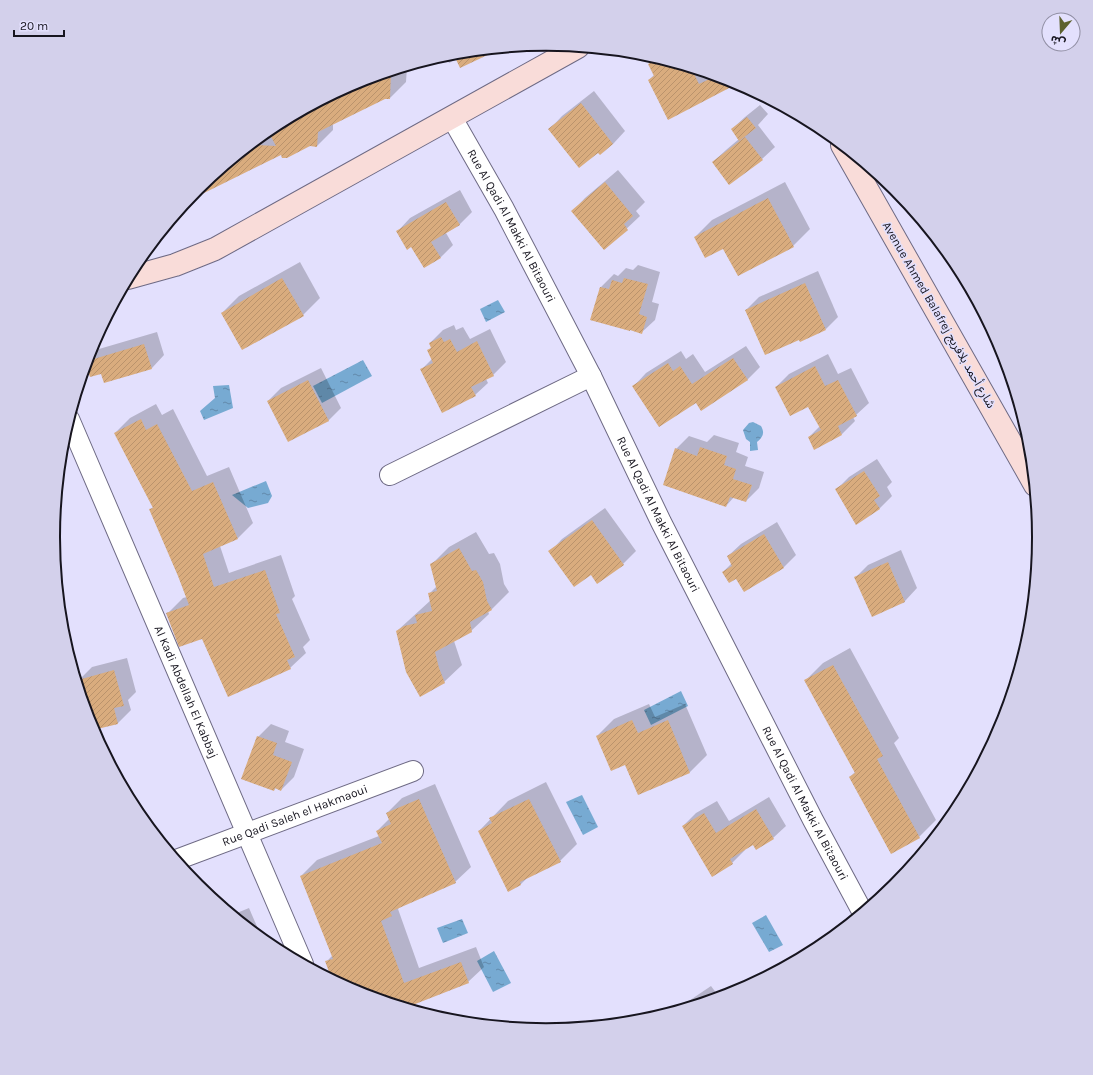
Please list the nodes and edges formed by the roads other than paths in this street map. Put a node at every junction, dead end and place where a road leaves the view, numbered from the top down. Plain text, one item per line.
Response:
1 (570, 52) edge
2 (452, 118) junction
3 (849, 157) edge
4 (137, 276) edge
5 (591, 376) junction
6 (73, 428) edge
7 (390, 475) dead end
8 (1029, 475) edge
9 (413, 770) dead end
10 (246, 834) junction
11 (181, 858) edge
12 (861, 908) edge
13 (300, 957) edge

1 - 2 main road
2 - 4 main road
2 - 5 street, Rue Al Qadi Al Makki Al Bitaouri
3 - 8 main road, Avenue Ahmed Balafrej شارع أحمد بلافريج
5 - 7 street
5 - 12 street, Rue Al Qadi Al Makki Al Bitaouri
6 - 10 street, Al Kadi Abdellah El Kabbaj
9 - 10 street, Rue Qadi Saleh el Hakmaoui
10 - 11 street, Rue Qadi Saleh el Hakmaoui
10 - 13 street, Al Kadi Abdellah El Kabbaj

